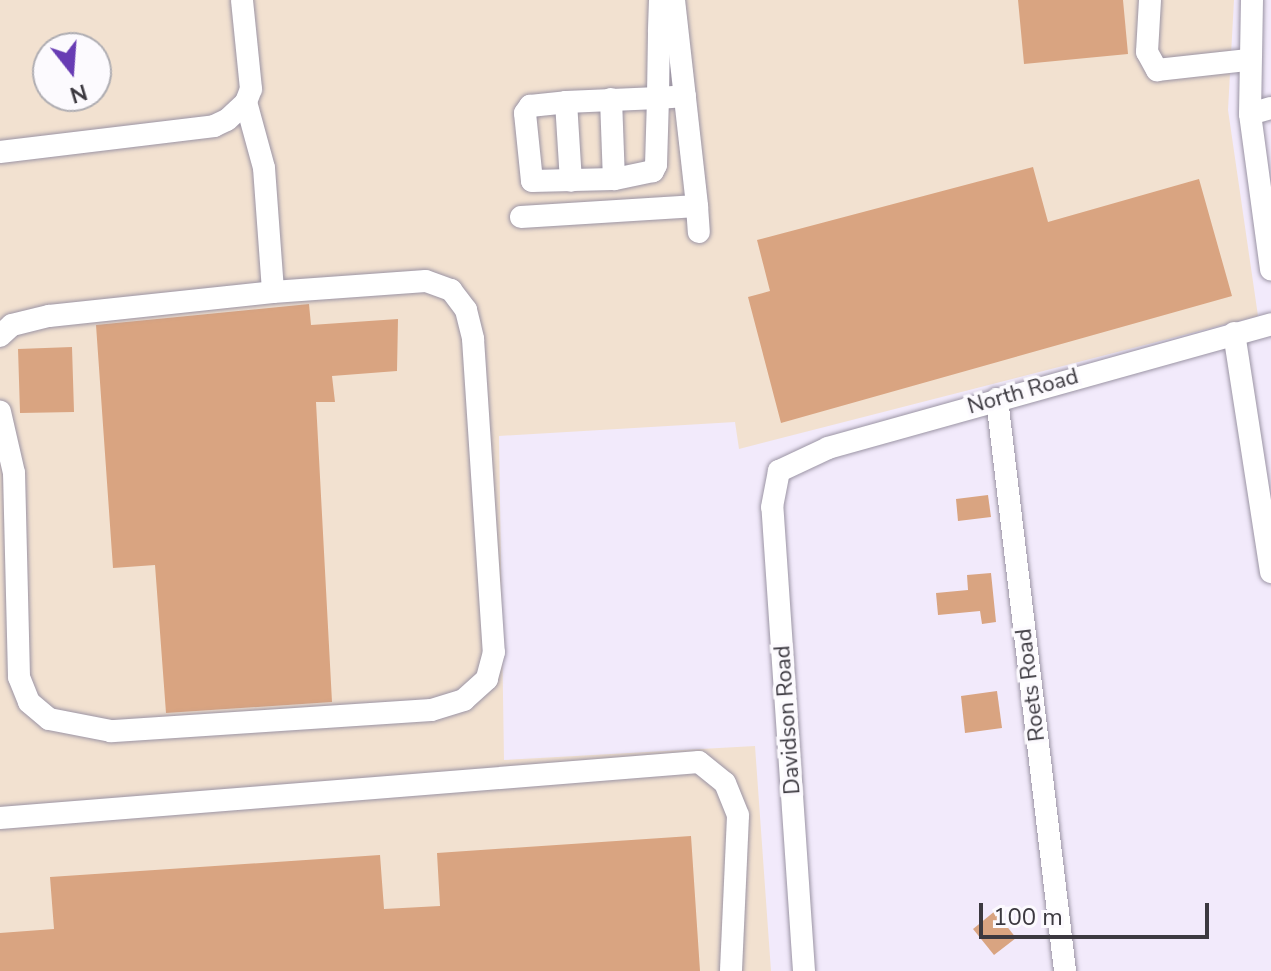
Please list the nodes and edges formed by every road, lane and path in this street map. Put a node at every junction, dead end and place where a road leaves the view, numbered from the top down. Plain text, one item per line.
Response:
1 (242, 0) edge
2 (660, 0) edge
3 (674, 0) edge
4 (1150, 0) edge
5 (1252, 0) edge
6 (1248, 60) junction
7 (685, 96) junction
8 (658, 98) junction
9 (611, 99) junction
10 (246, 102) junction
11 (566, 102) junction
12 (1260, 111) edge
13 (0, 152) edge
14 (614, 179) junction
15 (571, 181) junction
16 (697, 206) junction
17 (521, 217) dead end
18 (699, 232) dead end
19 (1271, 270) edge
20 (273, 292) junction
21 (1271, 324) edge
22 (1234, 333) junction
23 (0, 336) edge
24 (997, 399) junction
25 (1, 422) edge
26 (779, 471) joint
27 (1271, 572) edge
28 (0, 818) edge
29 (731, 971) edge
30 (804, 971) edge
31 (1065, 971) edge

1 - 10 street
2 - 8 street
3 - 7 street
4 - 6 street
5 - 6 street
6 - 12 street
7 - 8 street
7 - 16 street
8 - 9 street
8 - 14 street
9 - 11 street
9 - 14 street
10 - 13 street
10 - 20 street
11 - 15 street
11 - 15 street
12 - 19 street
14 - 15 street
16 - 17 street
16 - 18 street
20 - 23 street
20 - 25 street
21 - 22 street, North Road
22 - 24 street, North Road
22 - 27 street
24 - 26 street, North Road
24 - 31 street, Roets Road
26 - 30 street, Davidson Road
28 - 29 street

